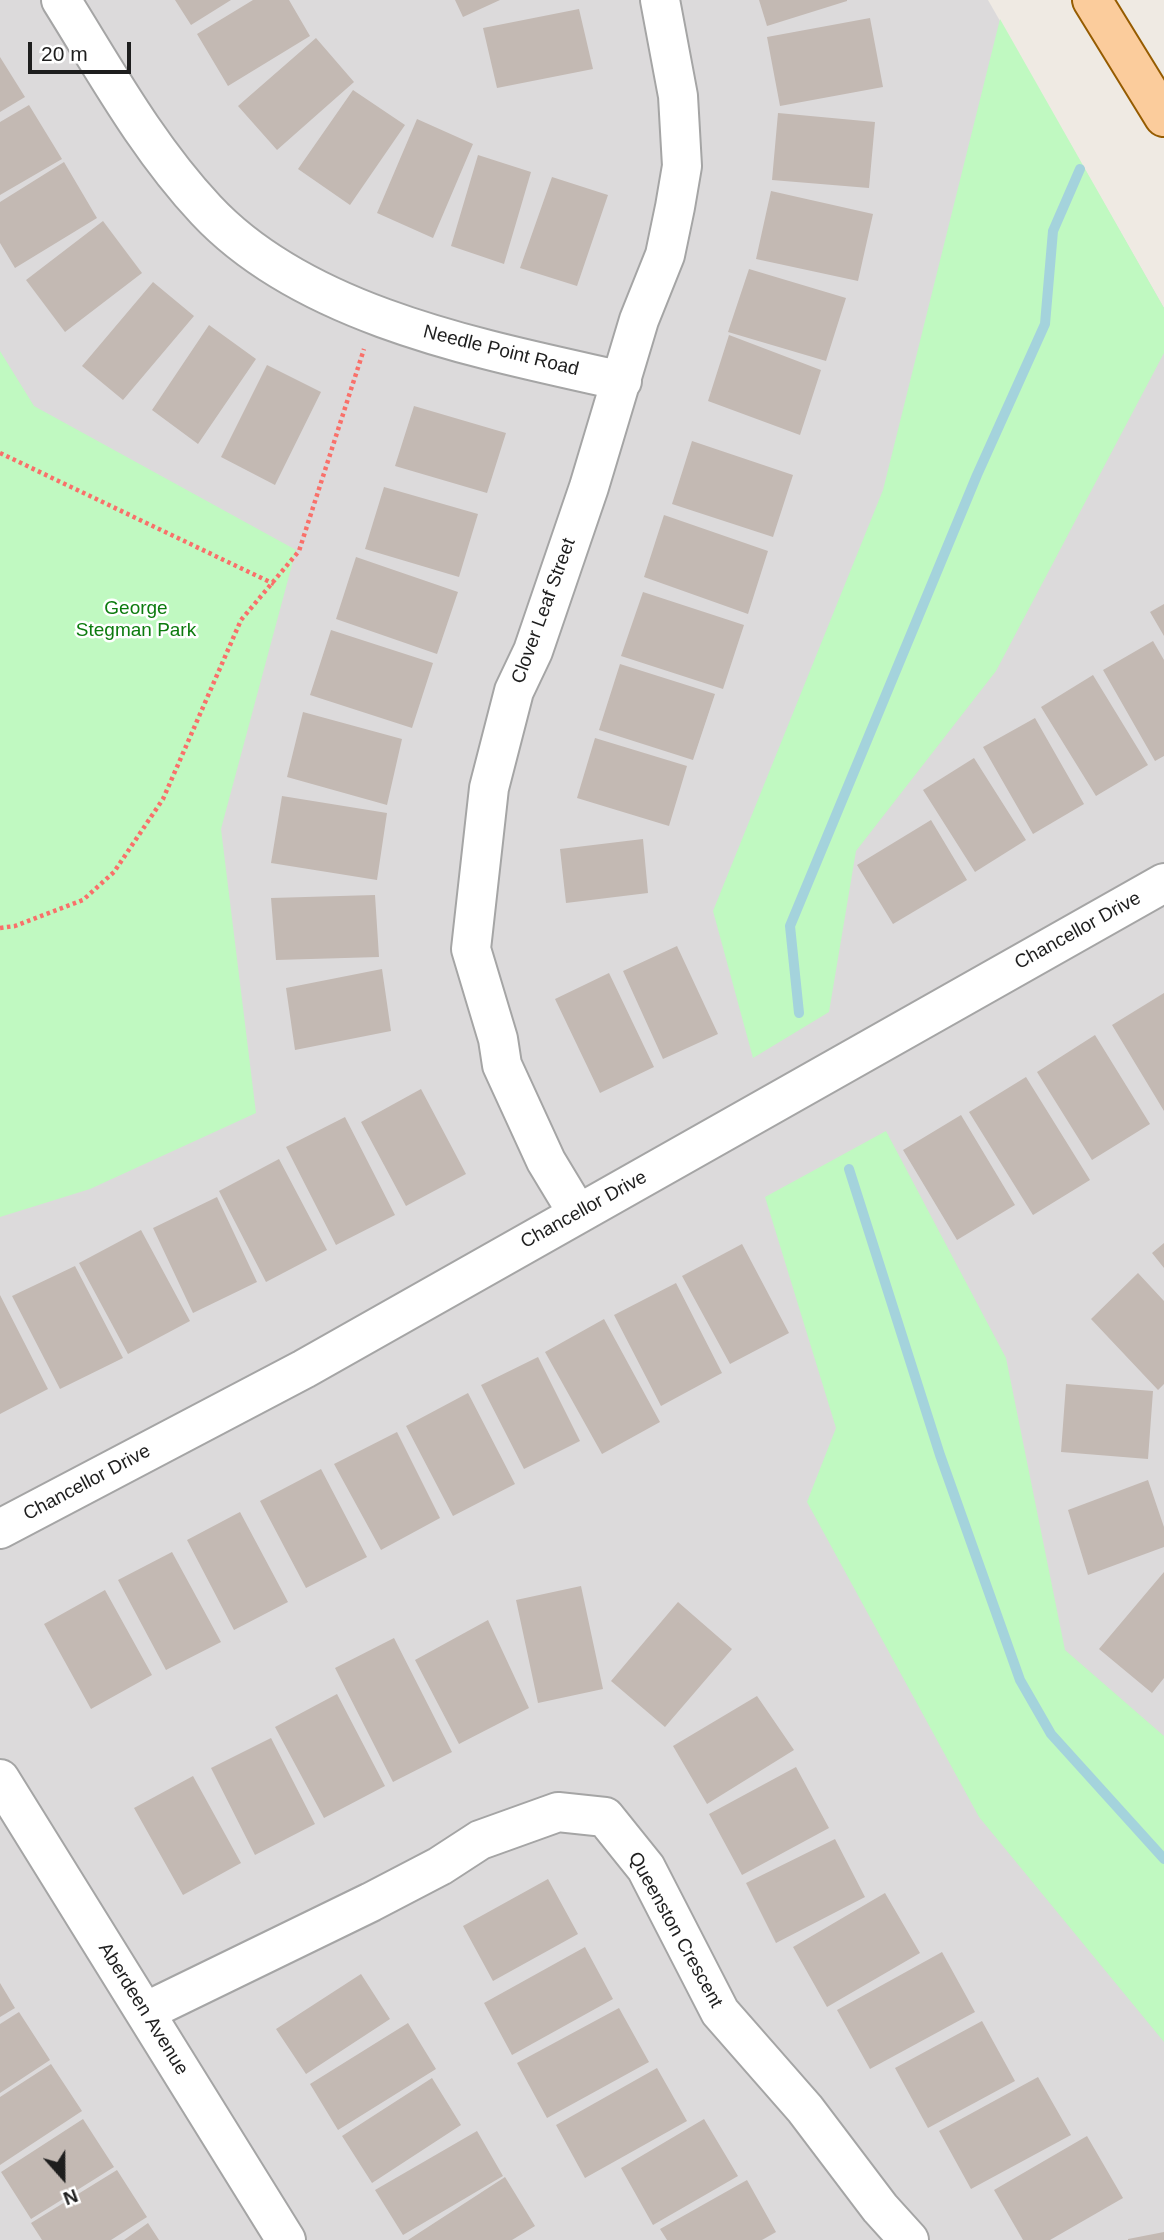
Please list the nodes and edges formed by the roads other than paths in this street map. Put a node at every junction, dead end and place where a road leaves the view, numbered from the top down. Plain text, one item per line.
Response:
1 (61, 0) edge
2 (660, 0) edge
3 (1092, 0) edge
4 (1164, 117) edge
5 (622, 381) junction
6 (1164, 883) edge
7 (578, 1214) junction
8 (0, 1530) edge
9 (0, 1779) edge
10 (145, 2012) junction
11 (286, 2240) edge
12 (909, 2240) edge

1 - 5 street, Needle Point Road
2 - 5 street, Clover Leaf Street
3 - 4 main road
5 - 7 street, Clover Leaf Street
6 - 7 street, Chancellor Drive
7 - 8 street, Chancellor Drive
9 - 10 street, Aberdeen Avenue
10 - 11 street, Aberdeen Avenue
10 - 12 street, Queenston Crescent

